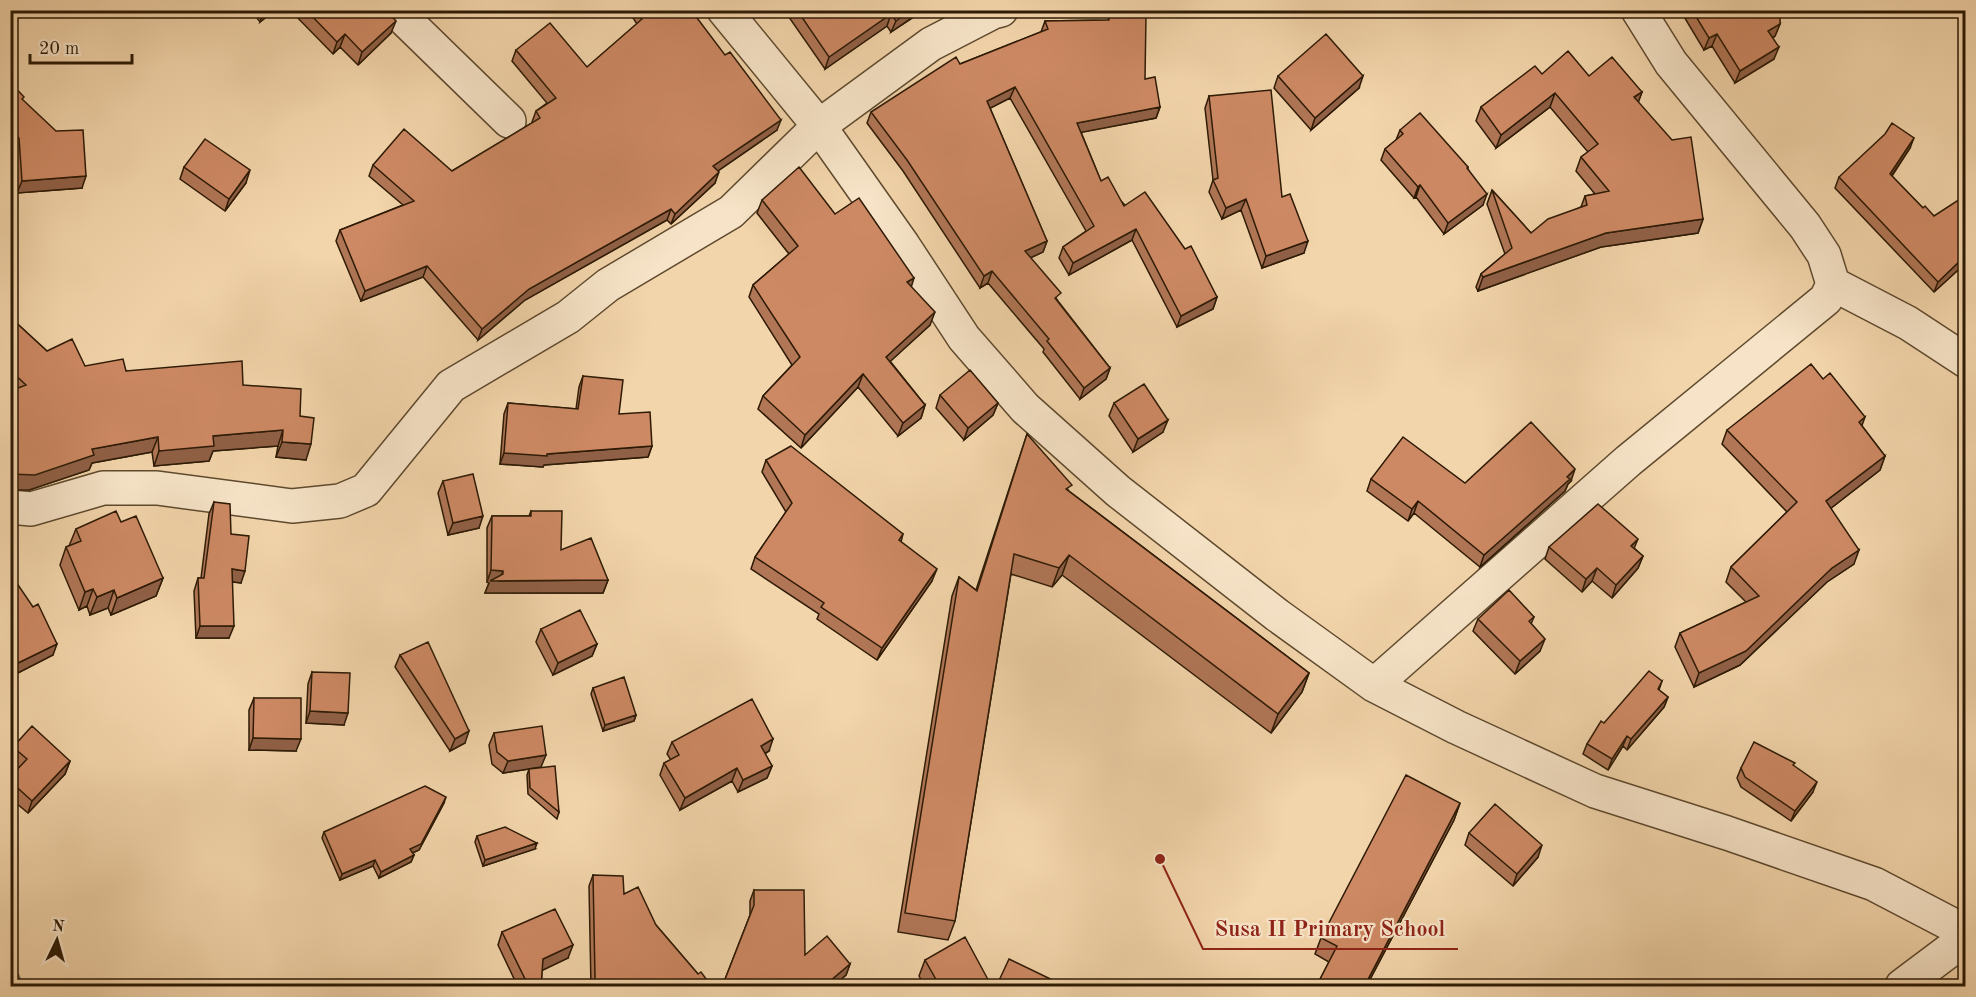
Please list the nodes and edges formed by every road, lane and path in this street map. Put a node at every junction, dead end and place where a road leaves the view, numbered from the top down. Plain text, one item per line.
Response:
1 (395, 10) edge
2 (724, 10) edge
3 (1001, 10) edge
4 (1638, 10) edge
5 (508, 121) dead end
6 (819, 126) junction
7 (1833, 284) junction
8 (1965, 361) edge
9 (10, 507) edge
10 (1374, 685) junction
11 (1965, 932) edge
12 (1965, 938) edge
13 (1902, 987) edge

1 - 5 street
2 - 6 street
3 - 6 street
4 - 7 street
6 - 9 street
6 - 10 street
7 - 8 street
7 - 10 street
10 - 11 street
12 - 13 street

